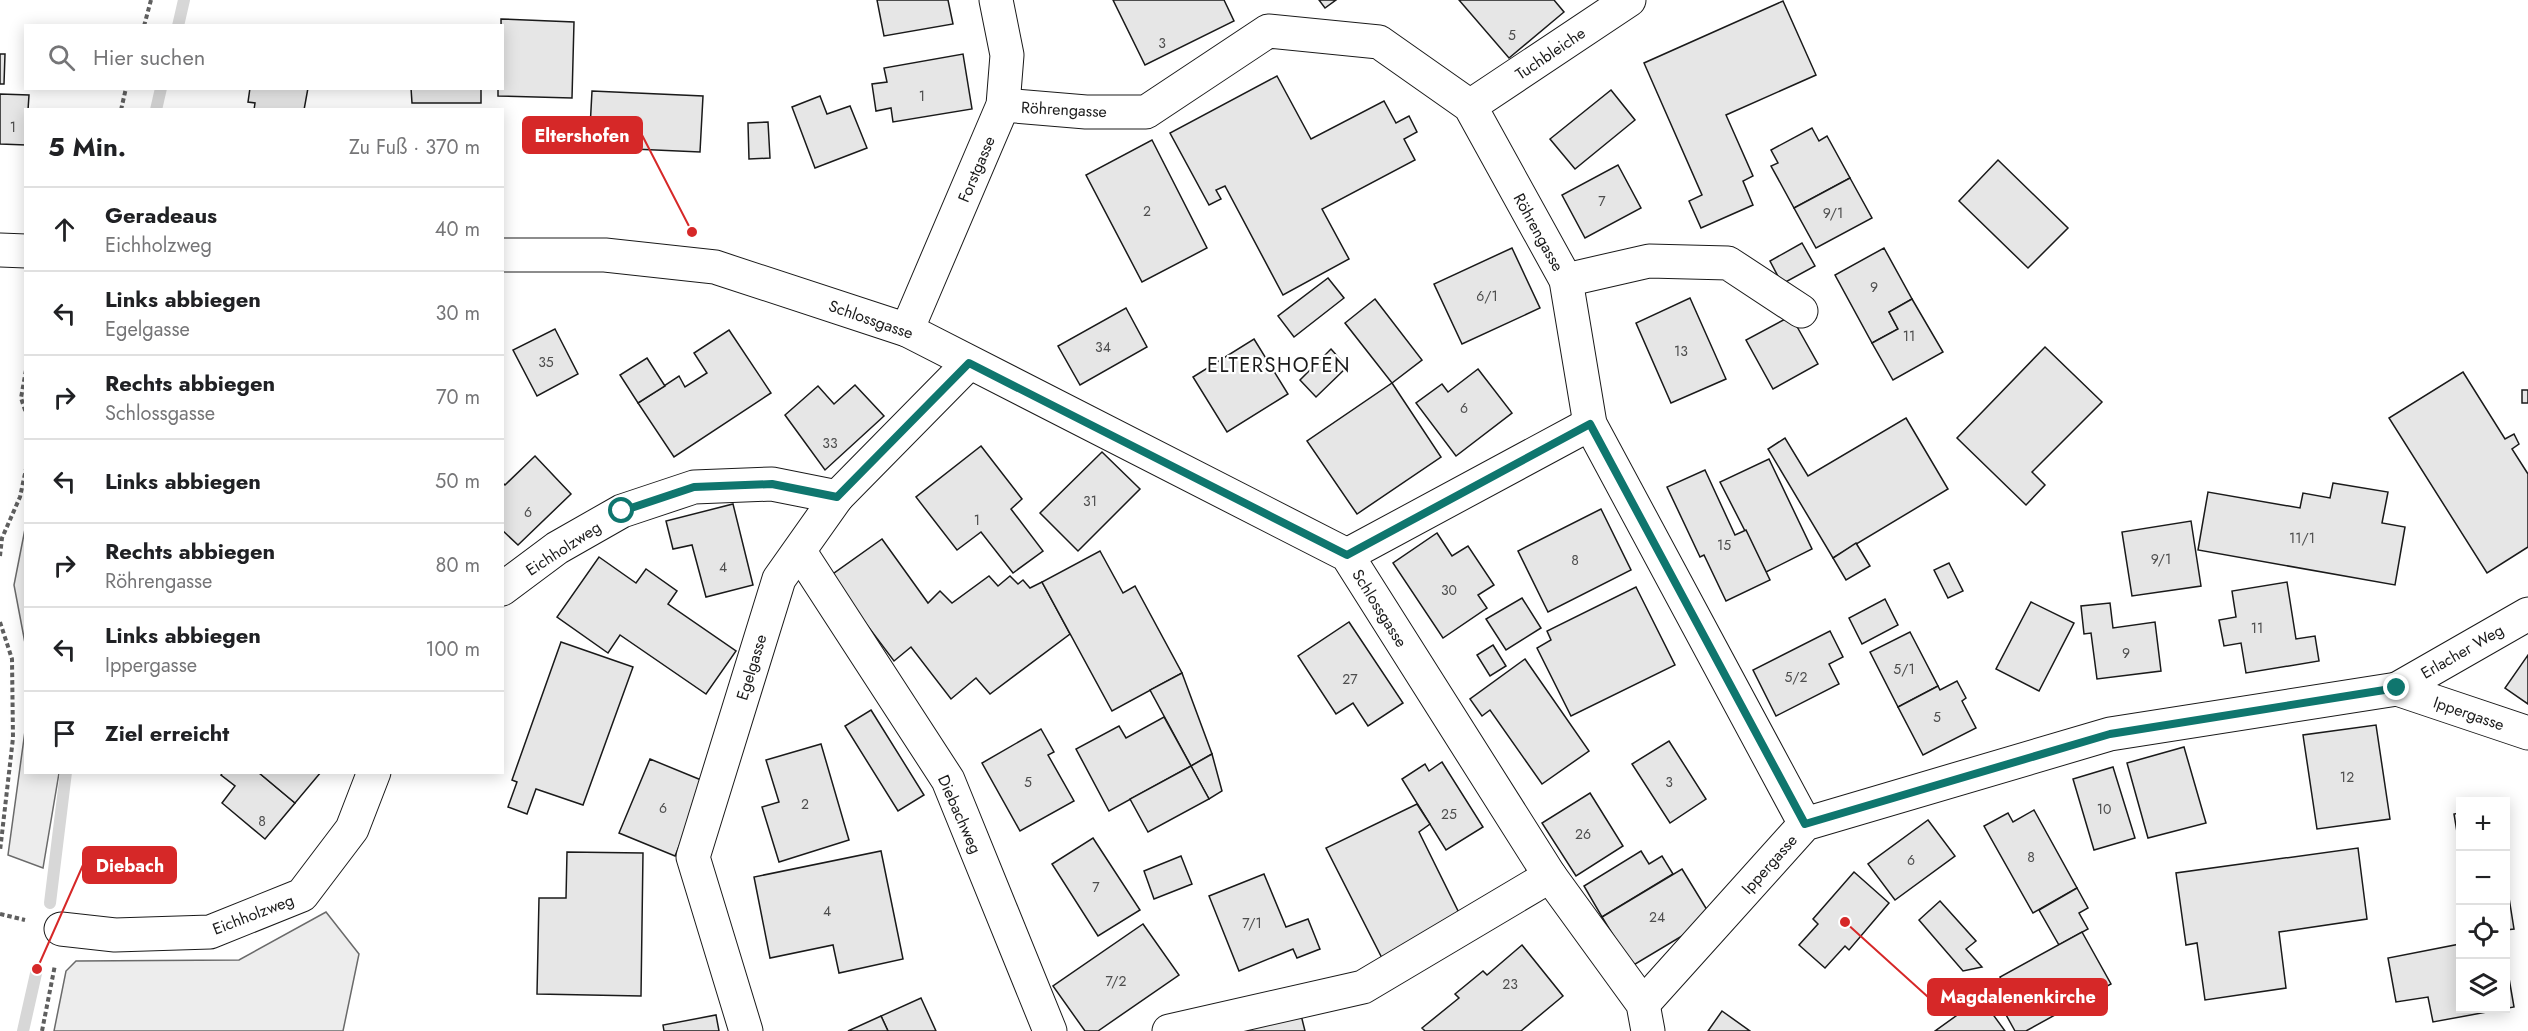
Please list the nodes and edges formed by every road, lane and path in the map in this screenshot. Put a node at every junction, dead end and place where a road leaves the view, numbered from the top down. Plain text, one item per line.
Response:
1 (151, 0) edge
2 (996, 0) edge
3 (1629, 0) edge
4 (145, 24) edge
5 (126, 90) edge
6 (1003, 105) junction
7 (1470, 106) junction
8 (121, 108) edge
9 (0, 250) edge
10 (24, 250) edge
11 (504, 255) edge
12 (1566, 280) junction
13 (1801, 311) dead end
14 (907, 330) junction
15 (969, 363) junction
16 (24, 381) edge
17 (24, 407) edge
18 (1590, 424) junction
19 (24, 478) edge
20 (837, 497) junction
21 (800, 552) junction
22 (1347, 555) junction
23 (0, 556) edge
24 (504, 588) edge
25 (2528, 614) edge
26 (0, 622) edge
27 (2397, 688) junction
28 (2528, 734) edge
29 (373, 774) edge
30 (1805, 824) junction
31 (0, 851) edge
32 (1550, 876) junction
33 (61, 929) joint
34 (1646, 1017) edge
35 (42, 1031) edge
36 (746, 1031) edge
37 (1050, 1031) edge
38 (1169, 1031) edge

1 - 4 path
2 - 6 street, Forstgasse
3 - 7 street, Tuchbleiche
5 - 8 path
6 - 7 street, Röhrengasse
6 - 14 street, Forstgasse
7 - 12 street, Röhrengasse
9 - 10 street
11 - 14 street, Schlossgasse
12 - 13 street
12 - 18 street, Röhrengasse
14 - 15 street, Schlossgasse
15 - 20 street, Egelgasse
15 - 22 street, Schlossgasse
16 - 17 path
18 - 22 street
18 - 30 street, Röhrengasse
19 - 23 path
20 - 21 street, Egelgasse
20 - 24 street, Eichholzweg
21 - 36 street, Egelgasse
21 - 37 street, Diebachweg
22 - 32 street, Schlossgasse
25 - 27 street, Erlacher Weg
26 - 31 path
27 - 28 street, Ippergasse
27 - 30 street, Ippergasse
29 - 33 street, Eichholzweg
30 - 34 street, Ippergasse
32 - 34 street, Schlossgasse
32 - 38 street
33 - 35 path

